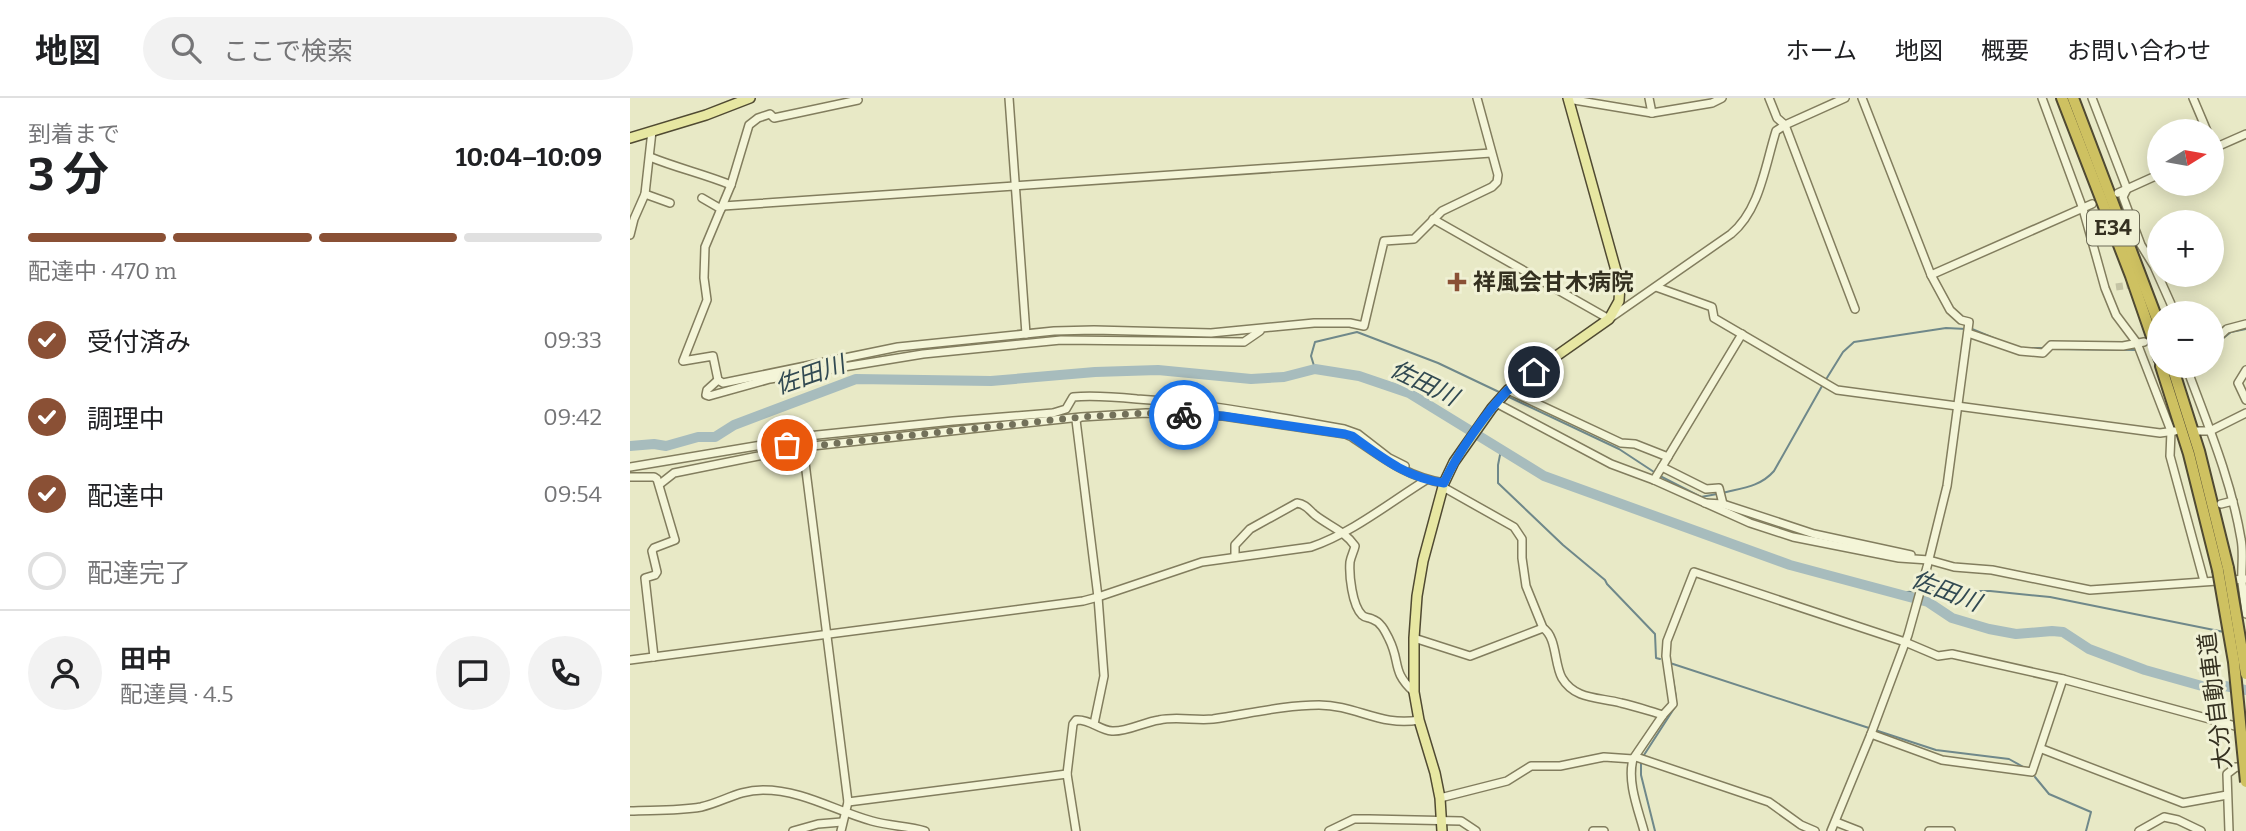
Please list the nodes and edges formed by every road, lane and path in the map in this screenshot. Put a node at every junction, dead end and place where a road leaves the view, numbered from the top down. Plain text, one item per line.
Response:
1 (750, 98) edge
2 (857, 98) edge
3 (1009, 98) edge
4 (1477, 98) edge
5 (1649, 98) edge
6 (1679, 98) edge
7 (1722, 98) edge
8 (1769, 98) edge
9 (1845, 98) edge
10 (1862, 98) edge
11 (2042, 98) edge
12 (2062, 98) edge
13 (2073, 98) edge
14 (2092, 98) edge
15 (2193, 98) edge
16 (1568, 99) edge
17 (1711, 100) edge
18 (1681, 108) junction
19 (1652, 113) junction
20 (2202, 119) edge
21 (1785, 125) junction
22 (652, 131) junction
23 (2246, 134) edge
24 (630, 138) edge
25 (2224, 143) edge
26 (1491, 153) junction
27 (650, 157) junction
28 (2147, 180) edge
29 (731, 185) junction
30 (1016, 186) junction
31 (2127, 189) junction
32 (2118, 193) dead end
33 (645, 194) junction
34 (702, 198) dead end
35 (670, 203) dead end
36 (2092, 205) dead end
37 (722, 207) junction
38 (2083, 209) junction
39 (1433, 219) junction
40 (630, 236) edge
41 (1931, 275) junction
42 (1656, 286) junction
43 (2116, 287) tunnel mouth
44 (2105, 288) junction
45 (2150, 301) edge
46 (2170, 301) edge
47 (1855, 309) dead end
48 (1609, 319) junction
49 (2147, 322) edge
50 (2246, 324) edge
51 (1262, 329) junction
52 (1968, 330) junction
53 (2224, 332) edge
54 (1026, 334) junction
55 (1741, 334) junction
56 (2141, 346) junction
57 (2246, 370) edge
58 (2165, 378) edge
59 (2176, 378) edge
60 (2190, 378) edge
61 (718, 380) junction
62 (1508, 390) junction
63 (2246, 400) edge
64 (1494, 406) junction
65 (1958, 407) junction
66 (1066, 409) junction
67 (2246, 413) edge
68 (1081, 417) junction
69 (2173, 431) junction
70 (2197, 431) dead end
71 (2210, 431) junction
72 (771, 443) junction
73 (803, 447) junction
74 (1668, 457) junction
75 (630, 467) edge
76 (1658, 474) junction
77 (630, 477) edge
78 (1423, 478) junction
79 (660, 484) junction
80 (1443, 485) junction
81 (2233, 501) junction
82 (1703, 503) junction
83 (1723, 504) junction
84 (2221, 504) dead end
85 (1342, 532) junction
86 (1878, 548) junction
87 (1863, 551) junction
88 (1235, 557) junction
89 (1928, 561) junction
90 (2223, 569) junction
91 (2244, 579) edge
92 (2204, 581) junction
93 (1098, 597) junction
94 (2246, 614) edge
95 (1543, 628) junction
96 (827, 635) junction
97 (1413, 638) junction
98 (1906, 638) junction
99 (654, 657) junction
100 (630, 660) edge
101 (2246, 674) edge
102 (2063, 679) junction
103 (1414, 692) junction
104 (1663, 715) junction
105 (1419, 720) junction
106 (1094, 724) junction
107 (2246, 729) edge
108 (1871, 734) junction
109 (2042, 749) junction
110 (1634, 758) junction
111 (2246, 768) edge
112 (1067, 774) junction
113 (2246, 785) edge
114 (2227, 795) junction
115 (1440, 798) junction
116 (848, 802) junction
117 (630, 811) edge
118 (846, 813) junction
119 (842, 822) junction
120 (1836, 822) junction
121 (1442, 826) edge
122 (793, 831) edge
123 (841, 831) edge
124 (925, 831) edge
125 (1076, 831) edge
126 (1329, 831) edge
127 (1476, 831) edge
128 (1593, 831) edge
129 (1604, 831) edge
130 (1644, 831) edge
131 (1815, 831) edge
132 (1832, 831) edge
133 (1859, 831) edge
134 (1928, 831) edge
135 (1951, 831) edge
136 (2139, 831) edge
137 (2201, 831) edge
138 (2229, 831) edge

1 - 22 main road
2 - 29 street
3 - 30 street
4 - 26 street
5 - 19 street
6 - 18 street
7 - 17 street
8 - 21 street
9 - 21 street
10 - 41 street
11 - 38 street
12 - 49 highway, E34
13 - 45 highway, E34
14 - 31 street
15 - 20 street
16 - 19 street
16 - 48 main road
17 - 18 street
18 - 19 street
21 - 42 street
21 - 47 street
22 - 24 main road
22 - 27 street
23 - 25 street
26 - 30 street
26 - 39 street
27 - 29 street
27 - 33 street
28 - 31 street
29 - 37 street
30 - 37 street
30 - 54 street
31 - 32 street
31 - 46 street
33 - 35 street
33 - 40 street
34 - 37 street
36 - 38 street
37 - 61 street
38 - 41 street
38 - 44 street
39 - 48 street
39 - 51 street
41 - 52 street
42 - 48 street
42 - 55 street
43 - 44 street
44 - 56 street
48 - 62 main road
50 - 53 street
51 - 54 street
51 - 61 street
52 - 56 street
52 - 65 street
54 - 61 street
55 - 65 street
55 - 74 street
56 - 69 street
57 - 63 street
58 - 90 highway, 大分自動車道
59 - 90 highway, 大分自動車道
60 - 71 street
62 - 64 main road
62 - 74 street
64 - 76 street
64 - 80 main road
65 - 69 street
65 - 89 street
66 - 68 street
66 - 72 street
66 - 78 street
67 - 71 street
68 - 73 street
68 - 78 street
68 - 93 street
69 - 92 street
70 - 71 street
71 - 81 street
72 - 73 street
72 - 75 street
73 - 79 street
73 - 96 street
74 - 76 street
76 - 82 street
76 - 83 street
77 - 79 street
78 - 80 street
78 - 85 street
79 - 99 street
80 - 95 street
80 - 97 main road
81 - 84 street
81 - 91 street
82 - 83 street
82 - 87 street
83 - 86 street
85 - 88 street
85 - 88 street
85 - 103 street
86 - 87 street
86 - 89 street
87 - 89 street
88 - 93 street
89 - 92 street
89 - 98 street
90 - 101 highway, 大分自動車道, bridge
90 - 113 highway, 大分自動車道, bridge
91 - 92 street
91 - 94 street
93 - 96 street
93 - 106 street
95 - 97 street
95 - 104 street
96 - 99 street
96 - 116 street
97 - 103 main road
98 - 102 street
98 - 104 street
98 - 108 street
99 - 100 street
102 - 107 street
102 - 109 street
103 - 105 main road
104 - 110 street
105 - 106 street
105 - 115 main road
106 - 112 street
108 - 109 street
108 - 120 street
109 - 114 street
110 - 115 street
110 - 130 street
110 - 131 street
111 - 114 street
112 - 116 street
112 - 125 street
114 - 138 street
115 - 121 main road
116 - 118 street
117 - 118 street
118 - 119 street
118 - 124 street
119 - 122 street
119 - 123 street
120 - 132 street
120 - 133 street
121 - 126 street
121 - 127 street
128 - 129 street
134 - 135 street
136 - 137 street

